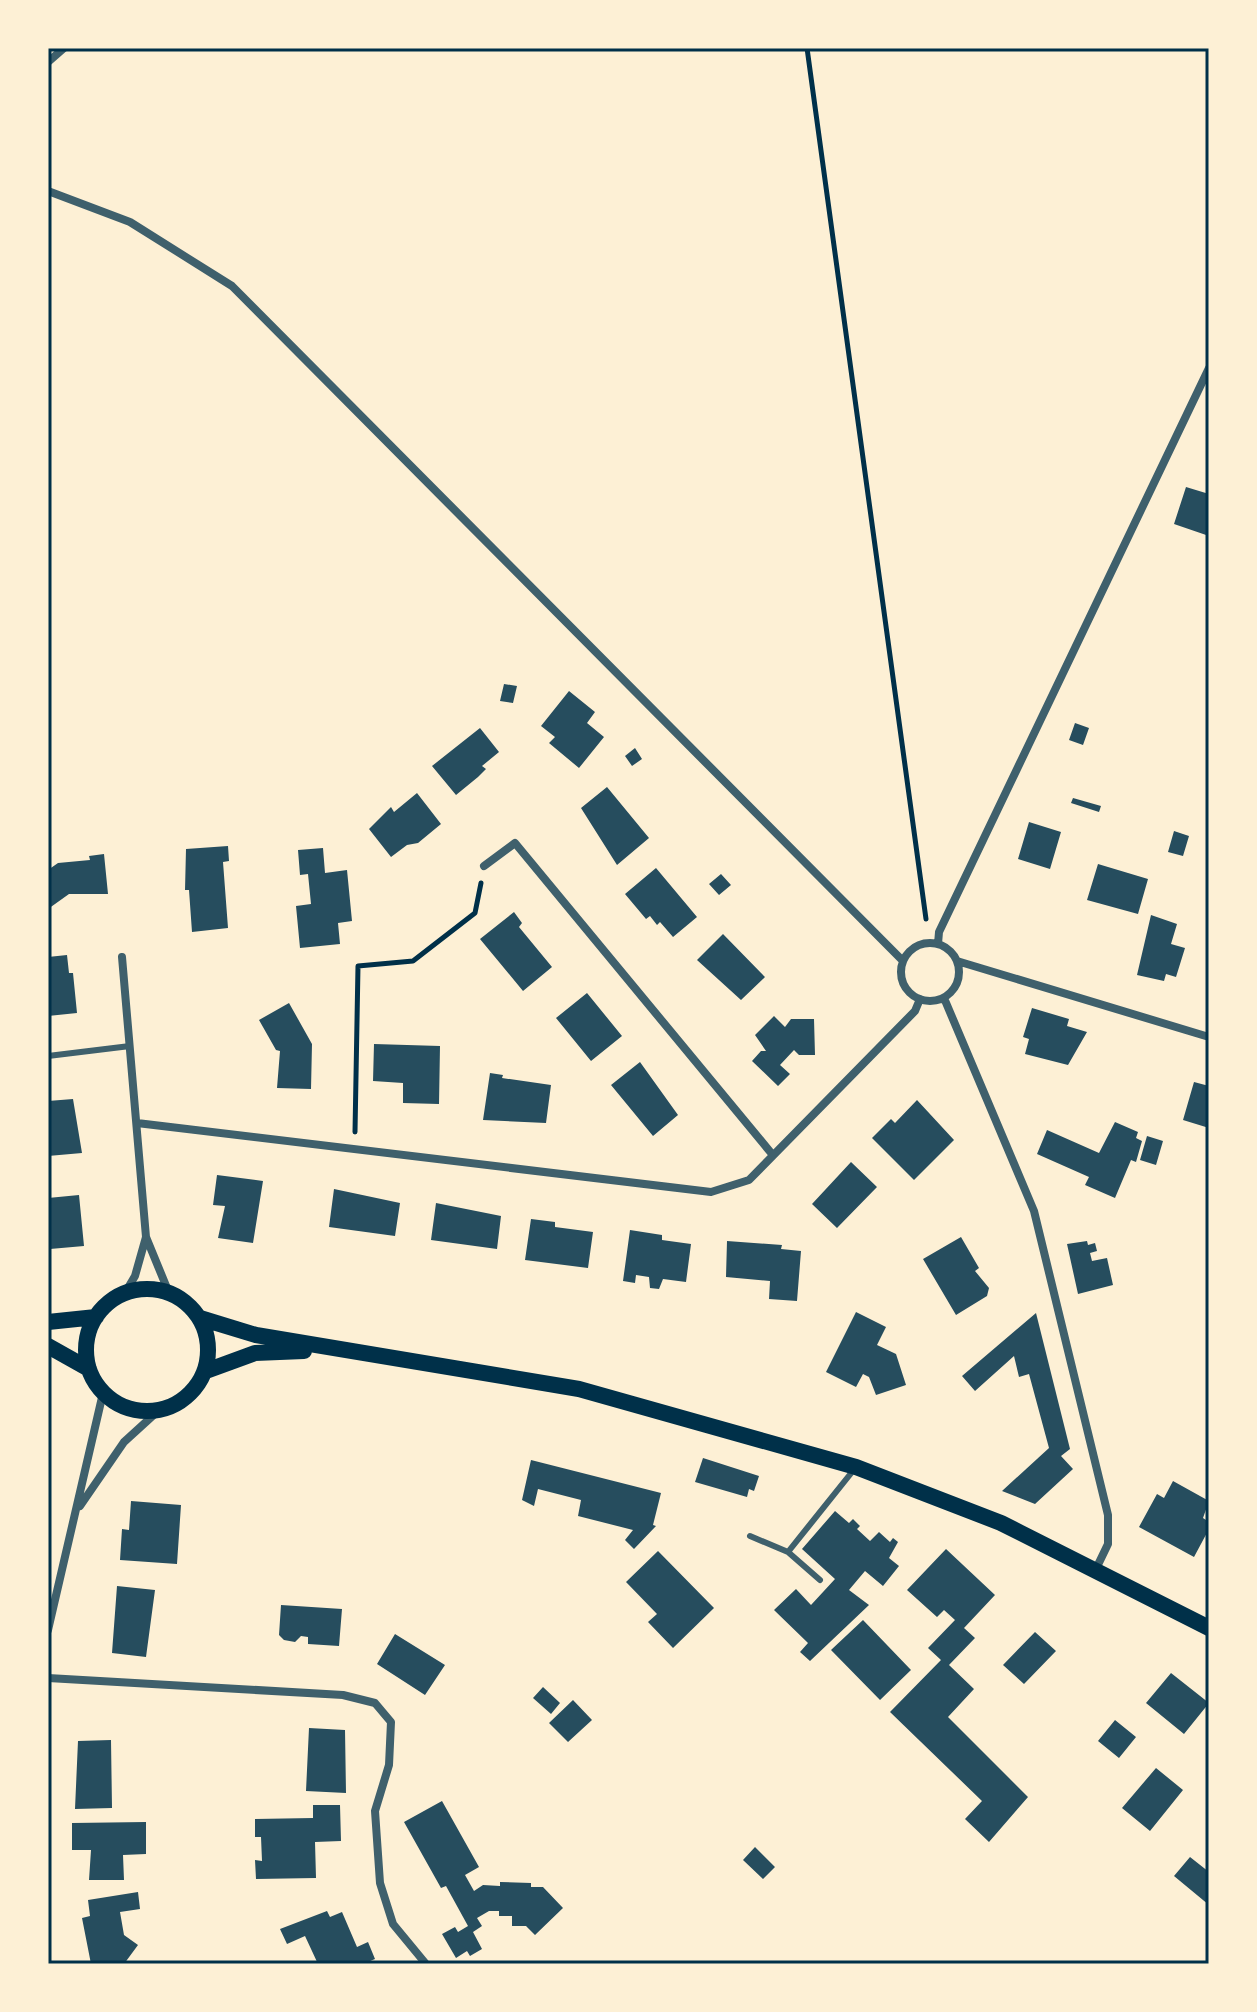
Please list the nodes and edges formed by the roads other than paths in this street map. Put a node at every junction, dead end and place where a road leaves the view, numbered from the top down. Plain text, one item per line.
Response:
1 (64, 48) edge
2 (48, 62) edge
3 (48, 191) edge
4 (1209, 368) edge
5 (484, 866) road end
6 (934, 944) junction
7 (122, 957) dead end
8 (903, 961) junction
9 (957, 961) junction
10 (944, 998) junction
11 (920, 999) junction
12 (1209, 1037) edge
13 (130, 1046) junction
14 (48, 1056) edge
15 (137, 1123) junction
16 (772, 1154) junction
17 (146, 1237) junction
18 (125, 1293) junction
19 (169, 1293) junction
20 (96, 1317) junction
21 (200, 1318) junction
22 (48, 1322) edge
23 (48, 1346) edge
24 (337, 1350) junction
25 (89, 1369) junction
26 (206, 1371) junction
27 (103, 1393) junction
28 (158, 1411) junction
29 (856, 1467) junction
30 (75, 1514) junction
31 (750, 1536) dead end
32 (788, 1552) junction
33 (1095, 1572) junction
34 (820, 1580) dead end
35 (1209, 1628) edge
36 (48, 1630) edge
37 (48, 1678) edge
38 (426, 1964) edge

1 - 2 street
3 - 8 street
4 - 6 street
5 - 16 street
6 - 8 street
6 - 9 street
7 - 13 street
8 - 11 street
9 - 10 street
9 - 12 street
10 - 11 street
10 - 33 street
11 - 16 street
13 - 14 lane
13 - 15 street
15 - 16 street
15 - 17 street
17 - 18 street
17 - 19 street
18 - 19 main road
18 - 20 main road
19 - 21 main road
20 - 22 main road
20 - 25 main road
21 - 24 main road
21 - 26 main road
23 - 25 main road
24 - 26 main road
24 - 29 main road
25 - 27 main road
26 - 28 main road
27 - 28 main road
27 - 30 street
28 - 30 street
29 - 32 lane
29 - 33 main road
30 - 36 street
31 - 32 lane
32 - 34 lane
33 - 35 main road
37 - 38 street

